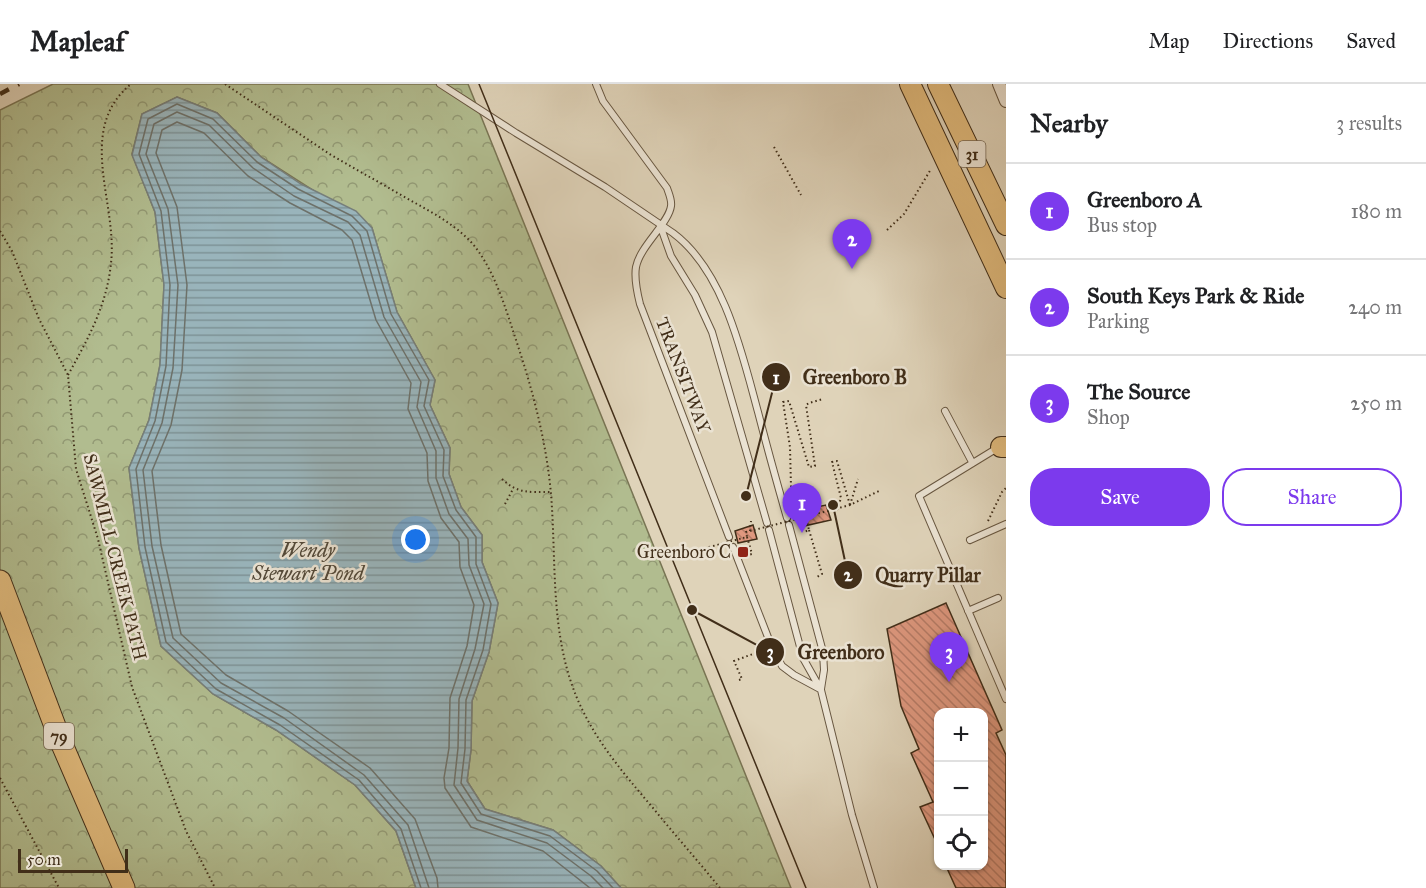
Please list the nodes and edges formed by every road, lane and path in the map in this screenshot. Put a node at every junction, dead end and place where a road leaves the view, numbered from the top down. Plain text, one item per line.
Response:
1 (131, 84) edge
2 (225, 84) edge
3 (440, 84) edge
4 (596, 84) edge
5 (910, 84) edge
6 (938, 84) edge
7 (999, 84) edge
8 (1006, 101) edge
9 (774, 147) dead end
10 (934, 164) dead end
11 (801, 195) dead end
12 (660, 225) junction
13 (1006, 225) edge
14 (887, 230) dead end
15 (0, 231) edge
16 (1006, 288) edge
17 (68, 375) junction
18 (823, 399) dead end
19 (945, 411) dead end
20 (1004, 446) edge
21 (972, 462) junction
22 (502, 479) dead end
23 (858, 479) dead end
24 (791, 487) dead end
25 (513, 489) junction
26 (1006, 489) edge
27 (881, 490) dead end
28 (551, 492) junction
29 (505, 504) dead end
30 (796, 504) dead end
31 (850, 505) junction
32 (837, 510) junction
33 (806, 517) junction
34 (751, 521) dead end
35 (1006, 524) edge
36 (809, 530) junction
37 (750, 531) junction
38 (804, 532) dead end
39 (729, 537) dead end
40 (745, 538) junction
41 (970, 540) joint
42 (733, 547) dead end
43 (815, 552) junction
44 (810, 553) dead end
45 (677, 557) dead end
46 (746, 557) dead end
47 (817, 578) dead end
48 (0, 580) edge
49 (998, 598) dead end
50 (968, 611) junction
51 (762, 650) dead end
52 (739, 680) dead end
53 (821, 690) junction
54 (1006, 699) edge
55 (0, 778) edge
56 (59, 888) edge
57 (124, 888) edge
58 (215, 888) edge
59 (720, 888) edge
60 (874, 888) edge

1 - 17 path
2 - 28 path
3 - 12 lane, TRANSITWAY
4 - 12 lane
5 - 16 main road, 31
6 - 13 main road, 31
7 - 8 street
9 - 11 path
10 - 14 path
12 - 39 lane, TRANSITWAY
12 - 53 lane, TRANSITWAY
12 - 53 lane, TRANSITWAY
15 - 17 path, SAWMILL CREEK PATH
17 - 58 path, SAWMILL CREEK PATH
18 - 24 path
19 - 21 lane
20 - 21 lane
21 - 50 lane
22 - 25 path
23 - 31 path
25 - 28 path
25 - 29 path
26 - 41 path
27 - 31 path
28 - 59 path
30 - 33 path
31 - 32 path
31 - 32 path
32 - 33 path
33 - 36 path
33 - 37 path, bridge
34 - 37 path
35 - 41 lane
36 - 38 path
36 - 43 path
37 - 40 path
40 - 45 path, bridge
40 - 46 path
42 - 53 lane
43 - 44 path
43 - 47 path
48 - 57 highway, 79
49 - 50 lane
50 - 54 lane
51 - 52 path
53 - 60 lane, TRANSITWAY
55 - 56 path

